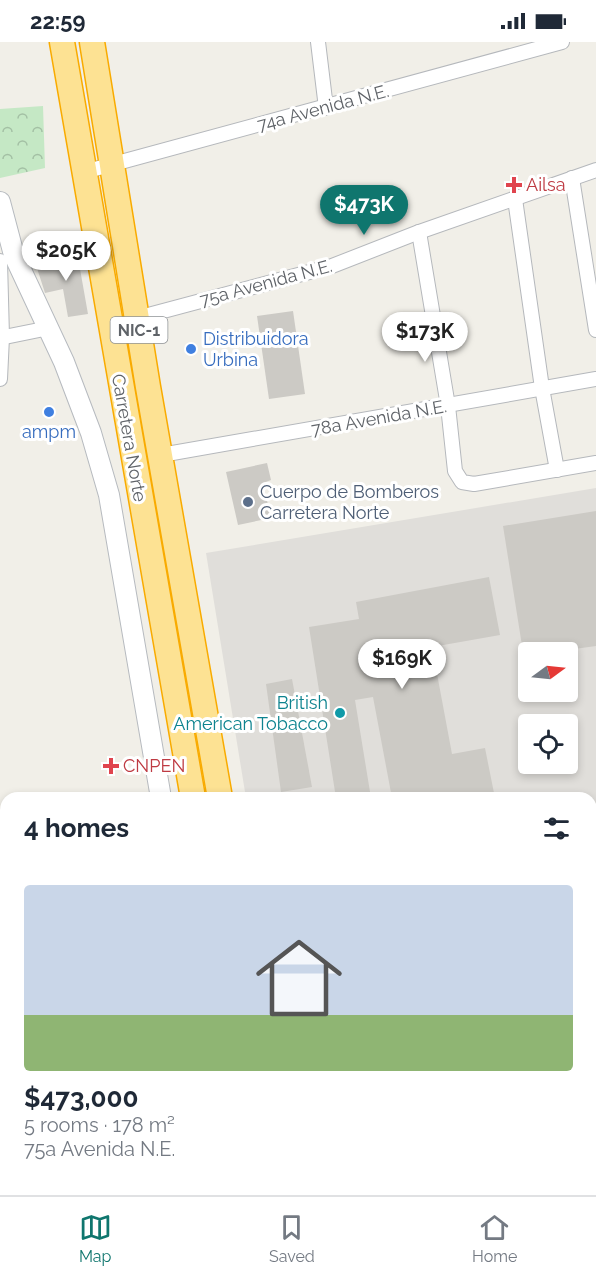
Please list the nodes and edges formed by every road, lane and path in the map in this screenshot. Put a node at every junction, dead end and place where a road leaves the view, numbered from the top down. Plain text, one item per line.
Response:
1 (62, 42) edge
2 (92, 42) edge
3 (318, 42) edge
4 (562, 42) edge
5 (326, 108) junction
6 (114, 165) junction
7 (596, 170) edge
8 (84, 172) junction
9 (572, 178) junction
10 (515, 199) junction
11 (0, 202) edge
12 (419, 231) junction
13 (5, 258) edge
14 (137, 318) junction
15 (49, 328) junction
16 (596, 330) edge
17 (1, 338) edge
18 (596, 379) edge
19 (0, 380) edge
20 (542, 388) junction
21 (448, 406) junction
22 (161, 455) junction
23 (596, 463) edge
24 (557, 470) junction
25 (160, 792) edge
26 (191, 792) edge
27 (219, 792) edge

1 - 8 highway, Carretera Norte / NIC-1
2 - 6 highway, Carretera Norte / NIC-1
3 - 5 street
4 - 5 street, 74a Avenida N.E.
5 - 6 street, 74a Avenida N.E.
6 - 8 street, 74a Avenida N.E.
6 - 14 highway, Carretera Norte / NIC-1
7 - 9 street, 75a Avenida N.E.
8 - 26 highway, Carretera Norte / NIC-1
9 - 10 street, 75a Avenida N.E.
9 - 16 street
10 - 12 street, 75a Avenida N.E.
10 - 20 street
11 - 13 street
12 - 14 street, 75a Avenida N.E.
12 - 21 street
13 - 15 street
13 - 17 street
14 - 22 highway, Carretera Norte / NIC-1
15 - 17 street
15 - 25 street
17 - 19 street
18 - 20 street, 78a Avenida N.E.
20 - 21 street, 78a Avenida N.E.
20 - 24 street
21 - 22 street, 78a Avenida N.E.
21 - 24 street
22 - 27 highway, Carretera Norte / NIC-1
23 - 24 street

